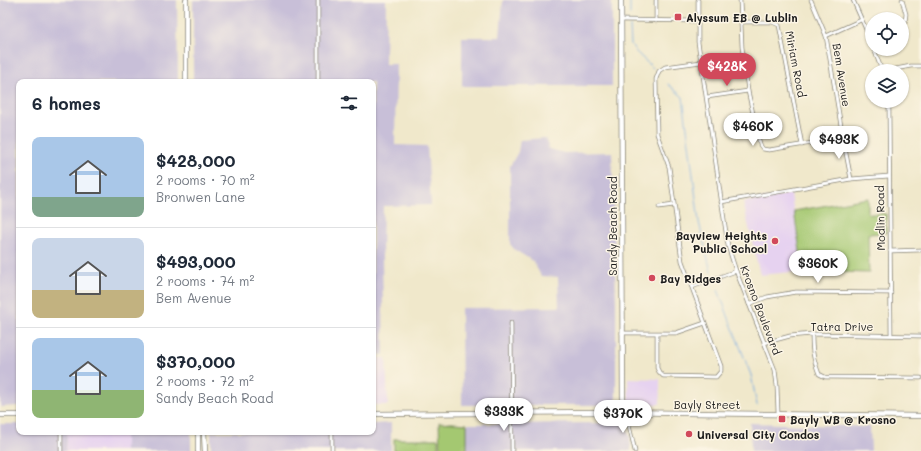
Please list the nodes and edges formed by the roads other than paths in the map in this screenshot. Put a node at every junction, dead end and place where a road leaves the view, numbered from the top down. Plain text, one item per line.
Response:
1 (186, 0) edge
2 (318, 0) edge
3 (621, 0) edge
4 (656, 0) edge
5 (698, 0) edge
6 (740, 0) edge
7 (811, 0) edge
8 (852, 0) edge
9 (902, 0) edge
10 (905, 12) edge
11 (621, 20) junction
12 (861, 20) junction
13 (656, 21) junction
14 (698, 21) junction
15 (741, 22) junction
16 (865, 27) edge
17 (826, 36) junction
18 (701, 62) junction
19 (909, 66) edge
20 (921, 66) edge
21 (186, 79) edge
22 (318, 79) edge
23 (748, 92) junction
24 (707, 96) junction
25 (888, 108) edge
26 (843, 138) junction
27 (802, 145) junction
28 (889, 176) junction
29 (851, 179) junction
30 (722, 202) junction
31 (674, 205) junction
32 (659, 207) dead end
33 (921, 250) edge
34 (890, 251) junction
35 (736, 271) junction
36 (692, 287) junction
37 (891, 293) junction
38 (749, 304) junction
39 (511, 322) dead end
40 (705, 323) junction
41 (622, 333) junction
42 (657, 334) junction
43 (812, 334) junction
44 (891, 335) junction
45 (921, 336) edge
46 (764, 343) junction
47 (921, 378) edge
48 (625, 412) junction
49 (778, 413) junction
50 (376, 414) edge
51 (511, 414) junction
52 (0, 415) edge
53 (16, 415) edge
54 (921, 416) edge
55 (61, 435) edge
56 (197, 435) edge
57 (206, 435) edge
58 (332, 435) edge
59 (205, 448) edge
60 (61, 451) edge
61 (198, 451) edge
62 (332, 451) edge
63 (512, 451) edge
64 (635, 451) edge

1 - 21 main road
2 - 22 street
3 - 11 main road, Sandy Beach Road
4 - 13 street
5 - 14 street, Krosno Boulevard
6 - 15 street
7 - 17 street, Bem Avenue
8 - 12 street
9 - 10 street
11 - 13 street
11 - 41 main road, Sandy Beach Road
12 - 16 street
12 - 17 street
13 - 14 street
14 - 18 street, Krosno Boulevard
15 - 23 street
15 - 27 street, Miriam Road
17 - 26 street, Bem Avenue
18 - 24 street, Krosno Boulevard
18 - 31 street
19 - 20 street
23 - 24 street
23 - 27 street
24 - 30 street, Krosno Boulevard
25 - 28 street, Modlin Road
26 - 27 street
26 - 29 street, Bem Avenue
28 - 29 street
28 - 34 street, Modlin Road
29 - 30 street
30 - 35 street, Krosno Boulevard
31 - 32 street
31 - 36 street
33 - 34 street
34 - 37 street, Modlin Road
35 - 36 street
35 - 38 street, Krosno Boulevard
36 - 40 street
37 - 38 street
37 - 44 street, Modlin Road
38 - 46 street, Krosno Boulevard
39 - 51 street
40 - 42 street
40 - 42 street
41 - 42 street
41 - 48 main road, Sandy Beach Road
43 - 44 street, Tatra Drive
43 - 46 street, Tatra Drive
43 - 47 street
44 - 45 street, Tatra Drive
46 - 49 street, Krosno Boulevard
48 - 49 main road, Bayly Street
48 - 51 main road, Bayly Street
48 - 64 street, Sandy Beach Road
49 - 54 main road, Bayly Street
50 - 51 main road, Bayly Street
51 - 63 street
52 - 53 main road
55 - 60 street
56 - 61 main road
57 - 59 main road
58 - 62 street

